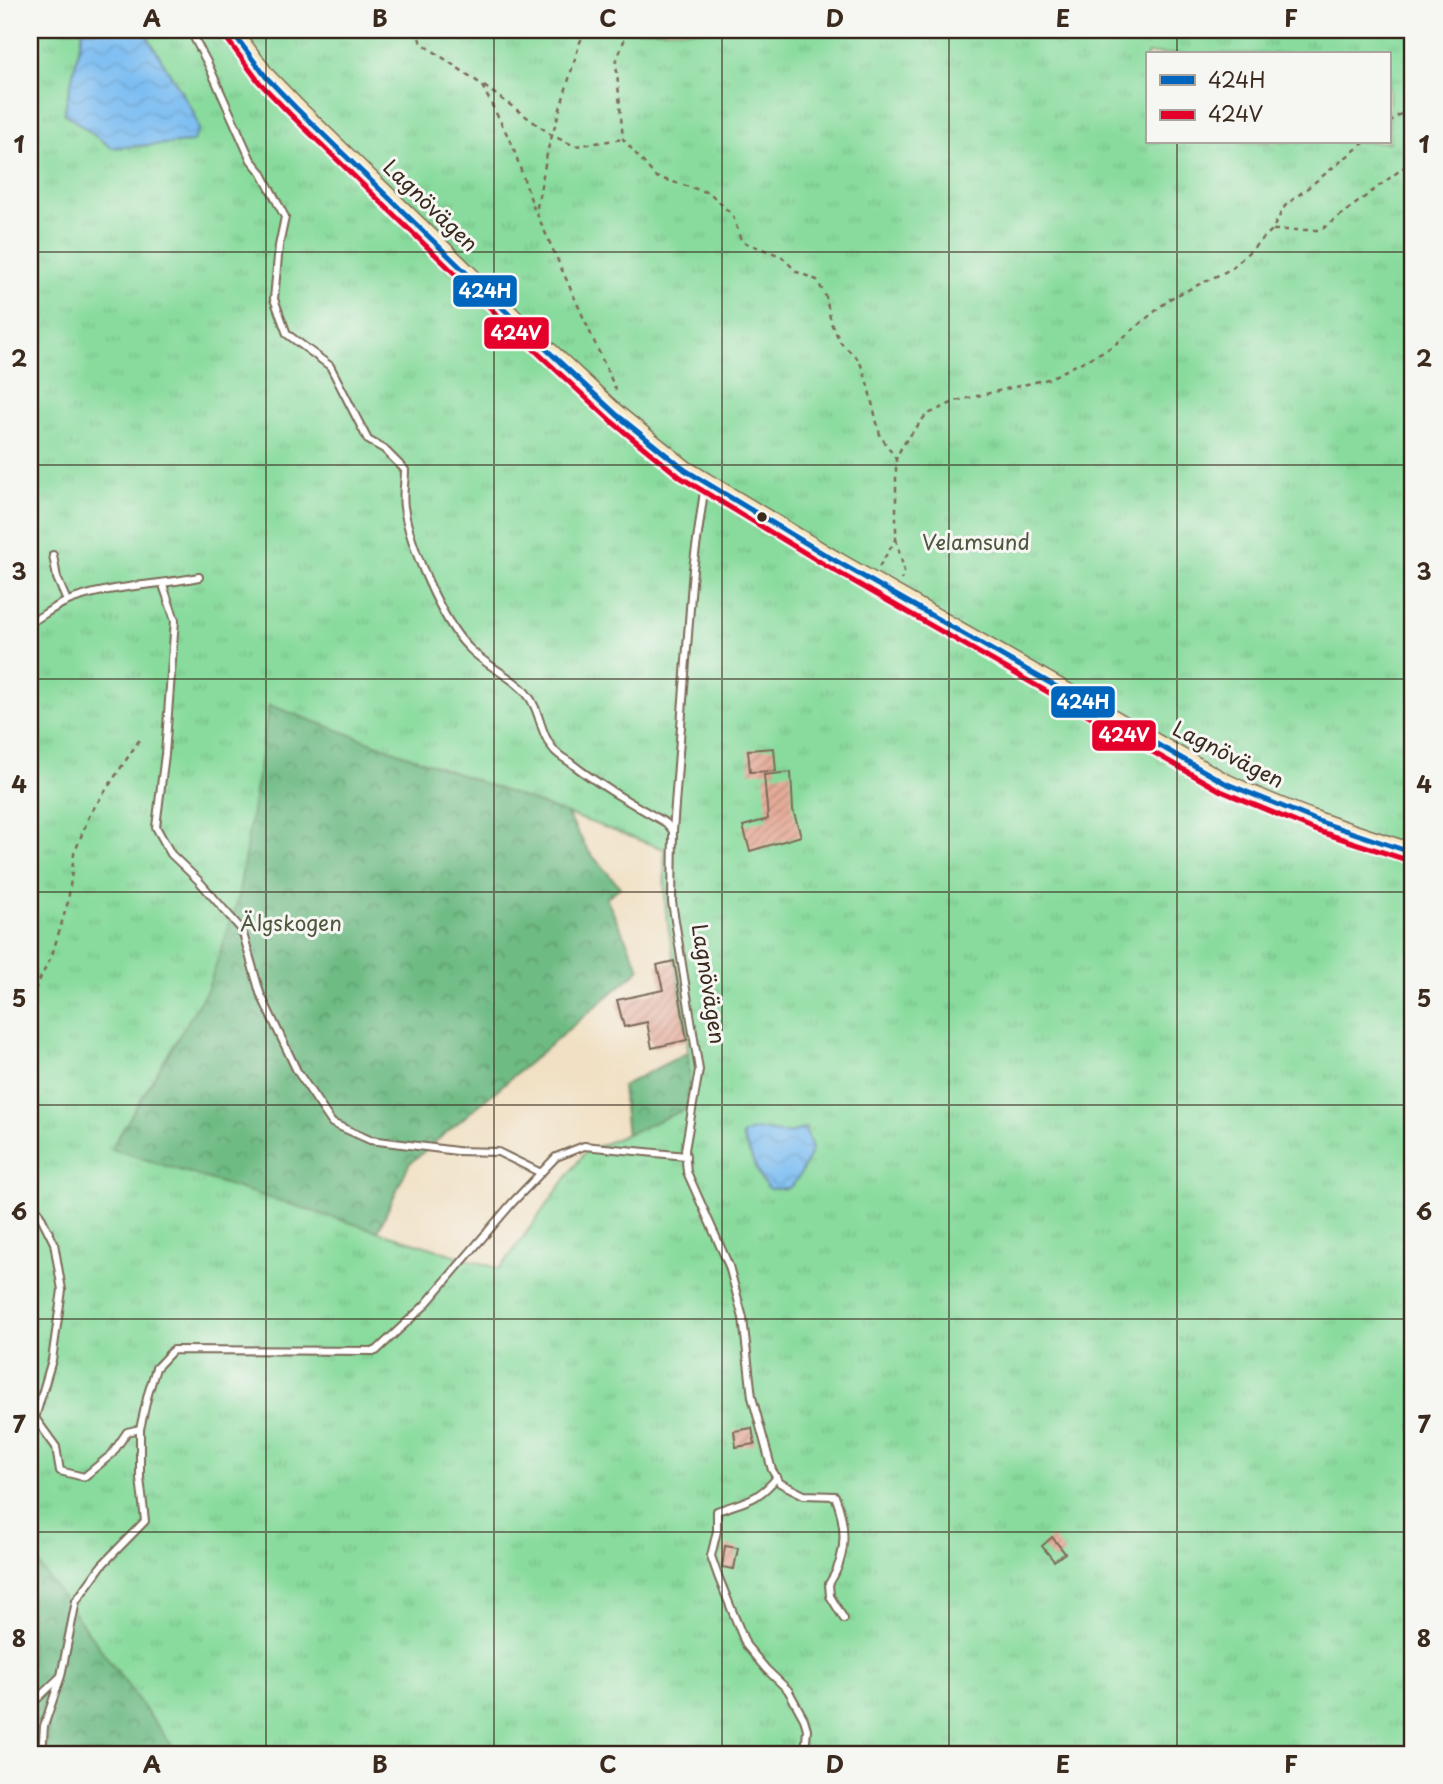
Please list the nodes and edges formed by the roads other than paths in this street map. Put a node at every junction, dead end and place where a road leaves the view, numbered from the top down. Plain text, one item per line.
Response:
1 (190, 30) edge
2 (231, 30) edge
3 (706, 484) junction
4 (53, 555) dead end
5 (199, 577) dead end
6 (163, 584) junction
7 (67, 601) junction
8 (30, 623) edge
9 (673, 831) junction
10 (1413, 853) edge
11 (686, 1156) junction
12 (540, 1172) junction
13 (30, 1207) edge
14 (140, 1429) junction
15 (777, 1477) junction
16 (844, 1619) dead end
17 (61, 1676) junction
18 (30, 1703) edge
19 (41, 1754) edge
20 (805, 1754) edge

1 - 9 lane
2 - 3 street, Lagnövägen
3 - 9 lane, Lagnövägen
3 - 10 street, Lagnövägen
4 - 7 lane
5 - 6 lane
6 - 7 lane
6 - 12 lane
7 - 8 lane
9 - 11 lane, Lagnövägen
11 - 12 lane
11 - 15 lane, Lagnövägen
12 - 14 lane
13 - 14 lane
14 - 17 lane
15 - 16 lane
15 - 20 lane
17 - 18 lane
17 - 19 lane

